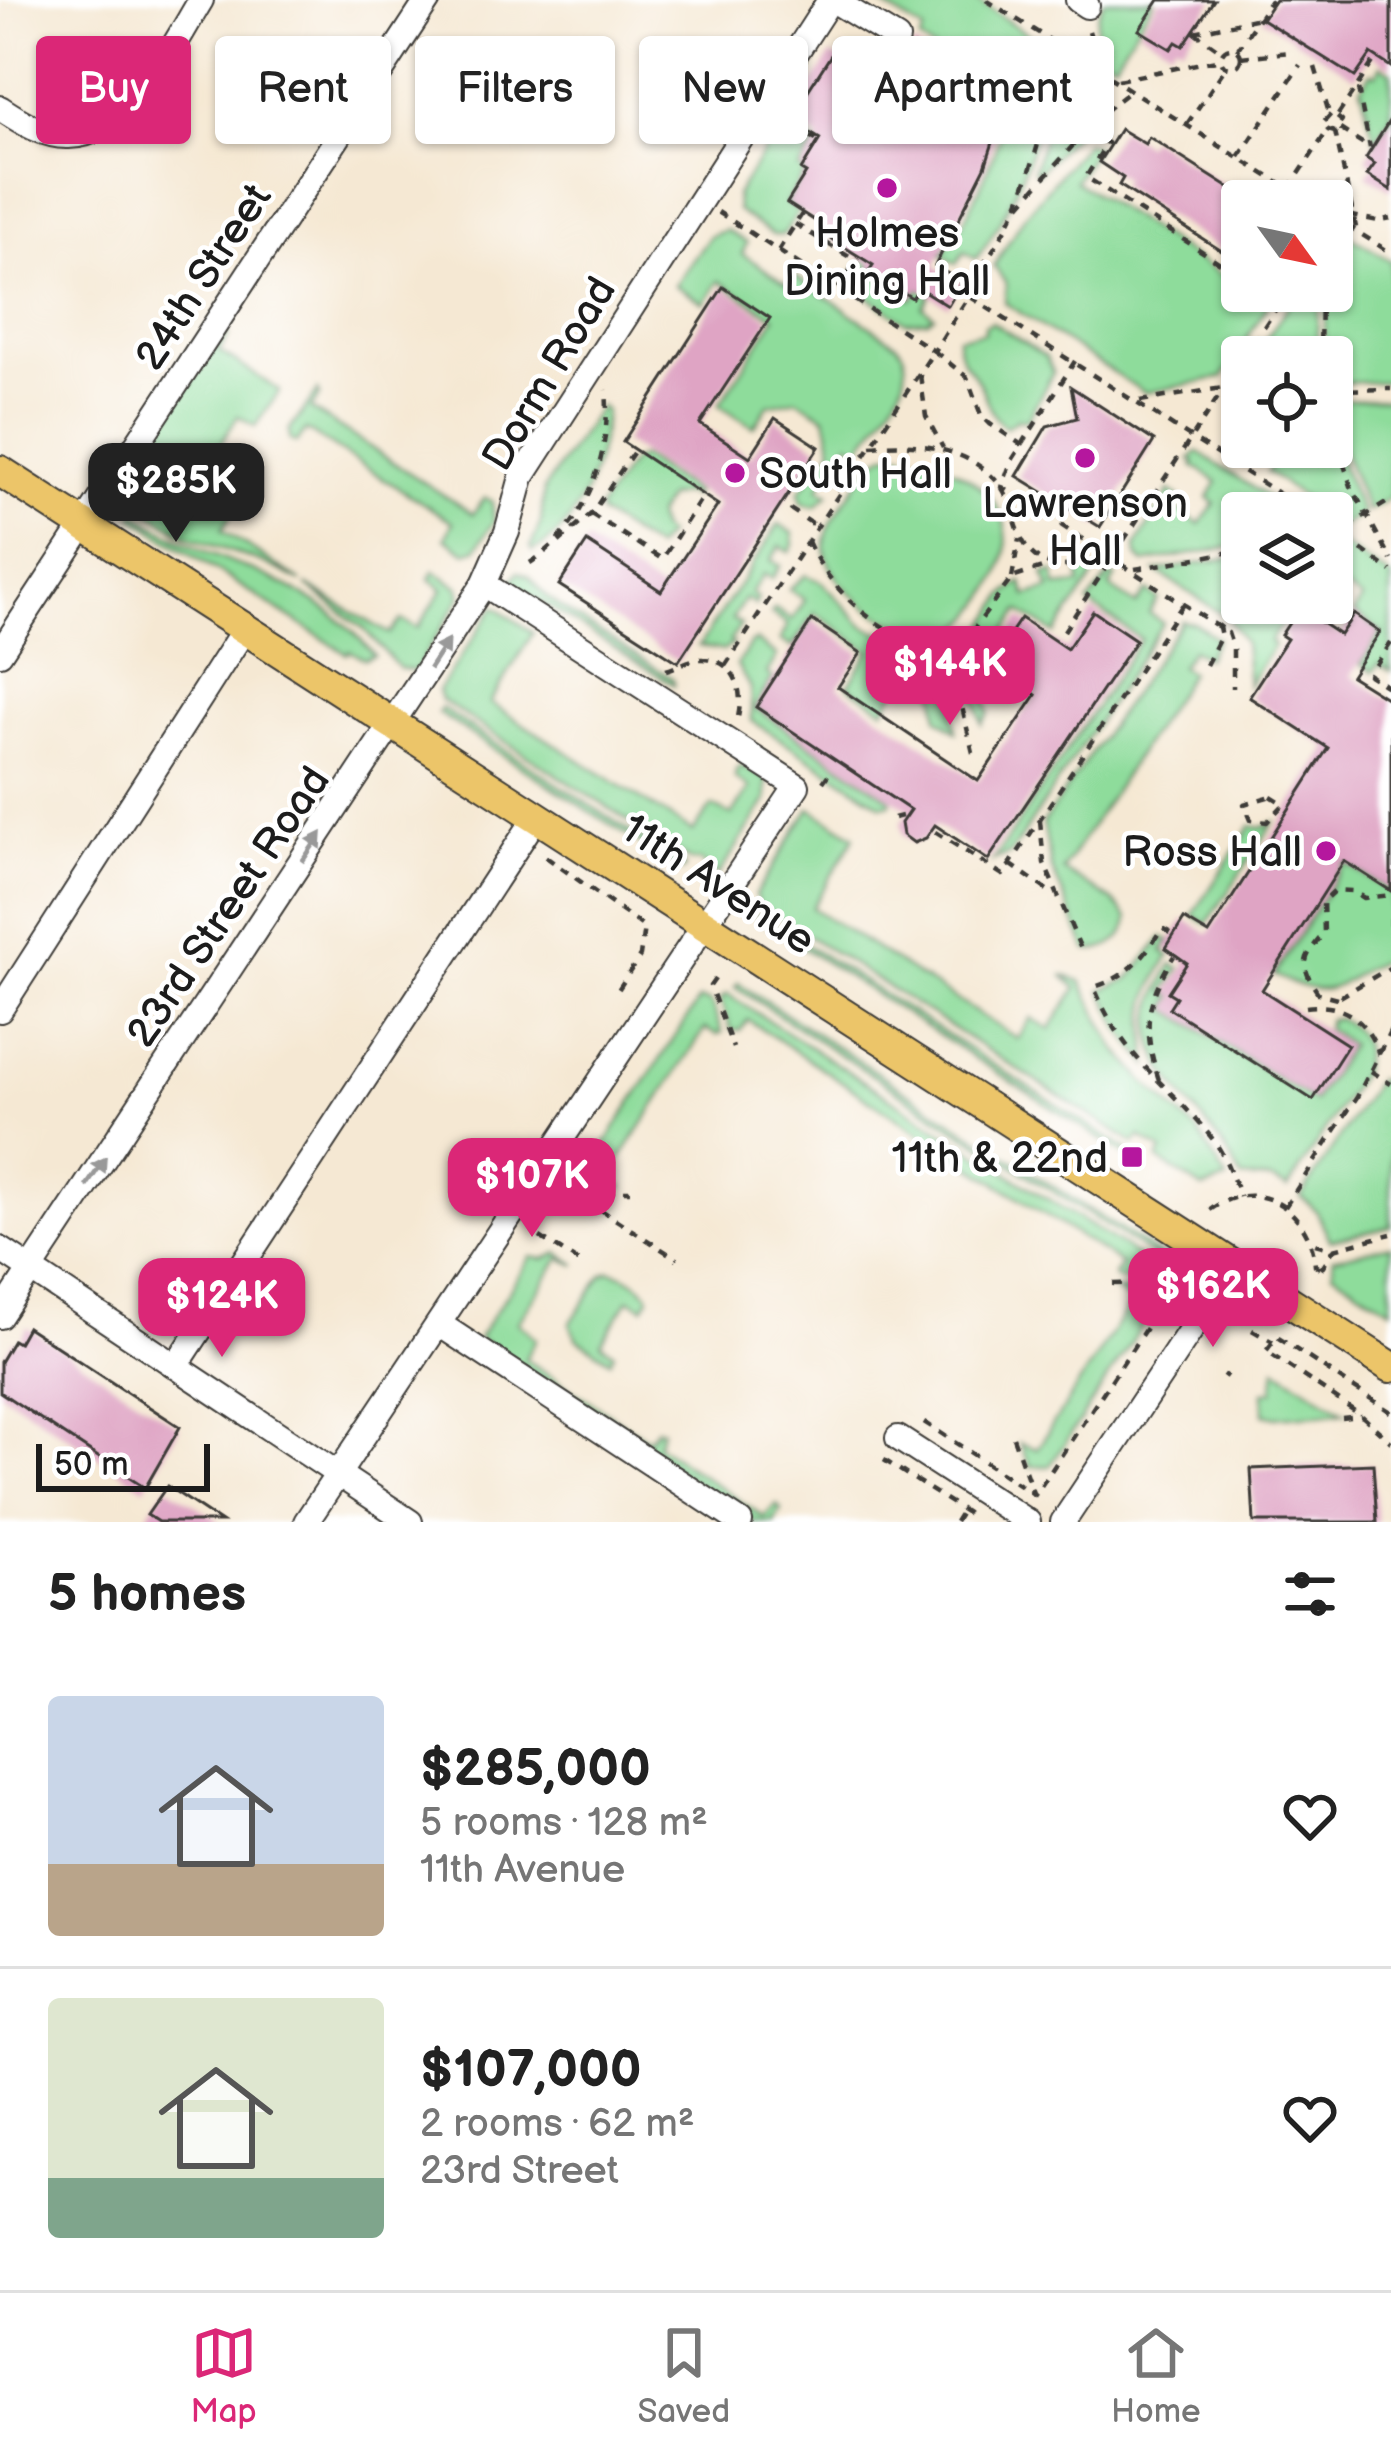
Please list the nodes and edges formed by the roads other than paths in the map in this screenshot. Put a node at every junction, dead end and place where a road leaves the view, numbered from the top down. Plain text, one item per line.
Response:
1 (201, 0) edge
2 (428, 0) edge
3 (832, 0) edge
4 (892, 36) edge
5 (0, 108) edge
6 (0, 471) edge
7 (85, 526) junction
8 (484, 584) junction
9 (245, 628) junction
10 (0, 653) edge
11 (394, 724) junction
12 (537, 816) junction
13 (704, 923) junction
14 (0, 1010) edge
15 (0, 1249) edge
16 (1234, 1265) junction
17 (31, 1270) junction
18 (0, 1316) edge
19 (439, 1324) junction
20 (176, 1366) junction
21 (1391, 1367) edge
22 (891, 1449) road end
23 (338, 1474) junction
24 (306, 1522) edge
25 (410, 1522) edge
26 (740, 1522) edge
27 (1028, 1522) edge
28 (1063, 1522) edge

1 - 5 street
2 - 7 street, 24th Street
3 - 4 street
3 - 8 street, Dorm Road
6 - 7 main road, 11th Avenue
7 - 9 main road, 11th Avenue
7 - 10 street, 24th Street
11 -> 8 street, 23rd Street Road
8 - 13 street
9 - 11 main road, 11th Avenue
9 - 14 street
11 - 12 main road, 11th Avenue
17 -> 11 street, 23rd Street Road
12 - 13 main road, 11th Avenue
12 - 20 street
13 - 16 main road, 11th Avenue
13 - 19 street
15 - 17 street
16 - 21 main road, 11th Avenue
16 - 28 street
17 - 18 street, 23rd Street Road
17 - 20 street
19 - 23 street
19 - 26 street
20 - 23 street
22 - 27 street
23 - 24 street
23 - 25 street

